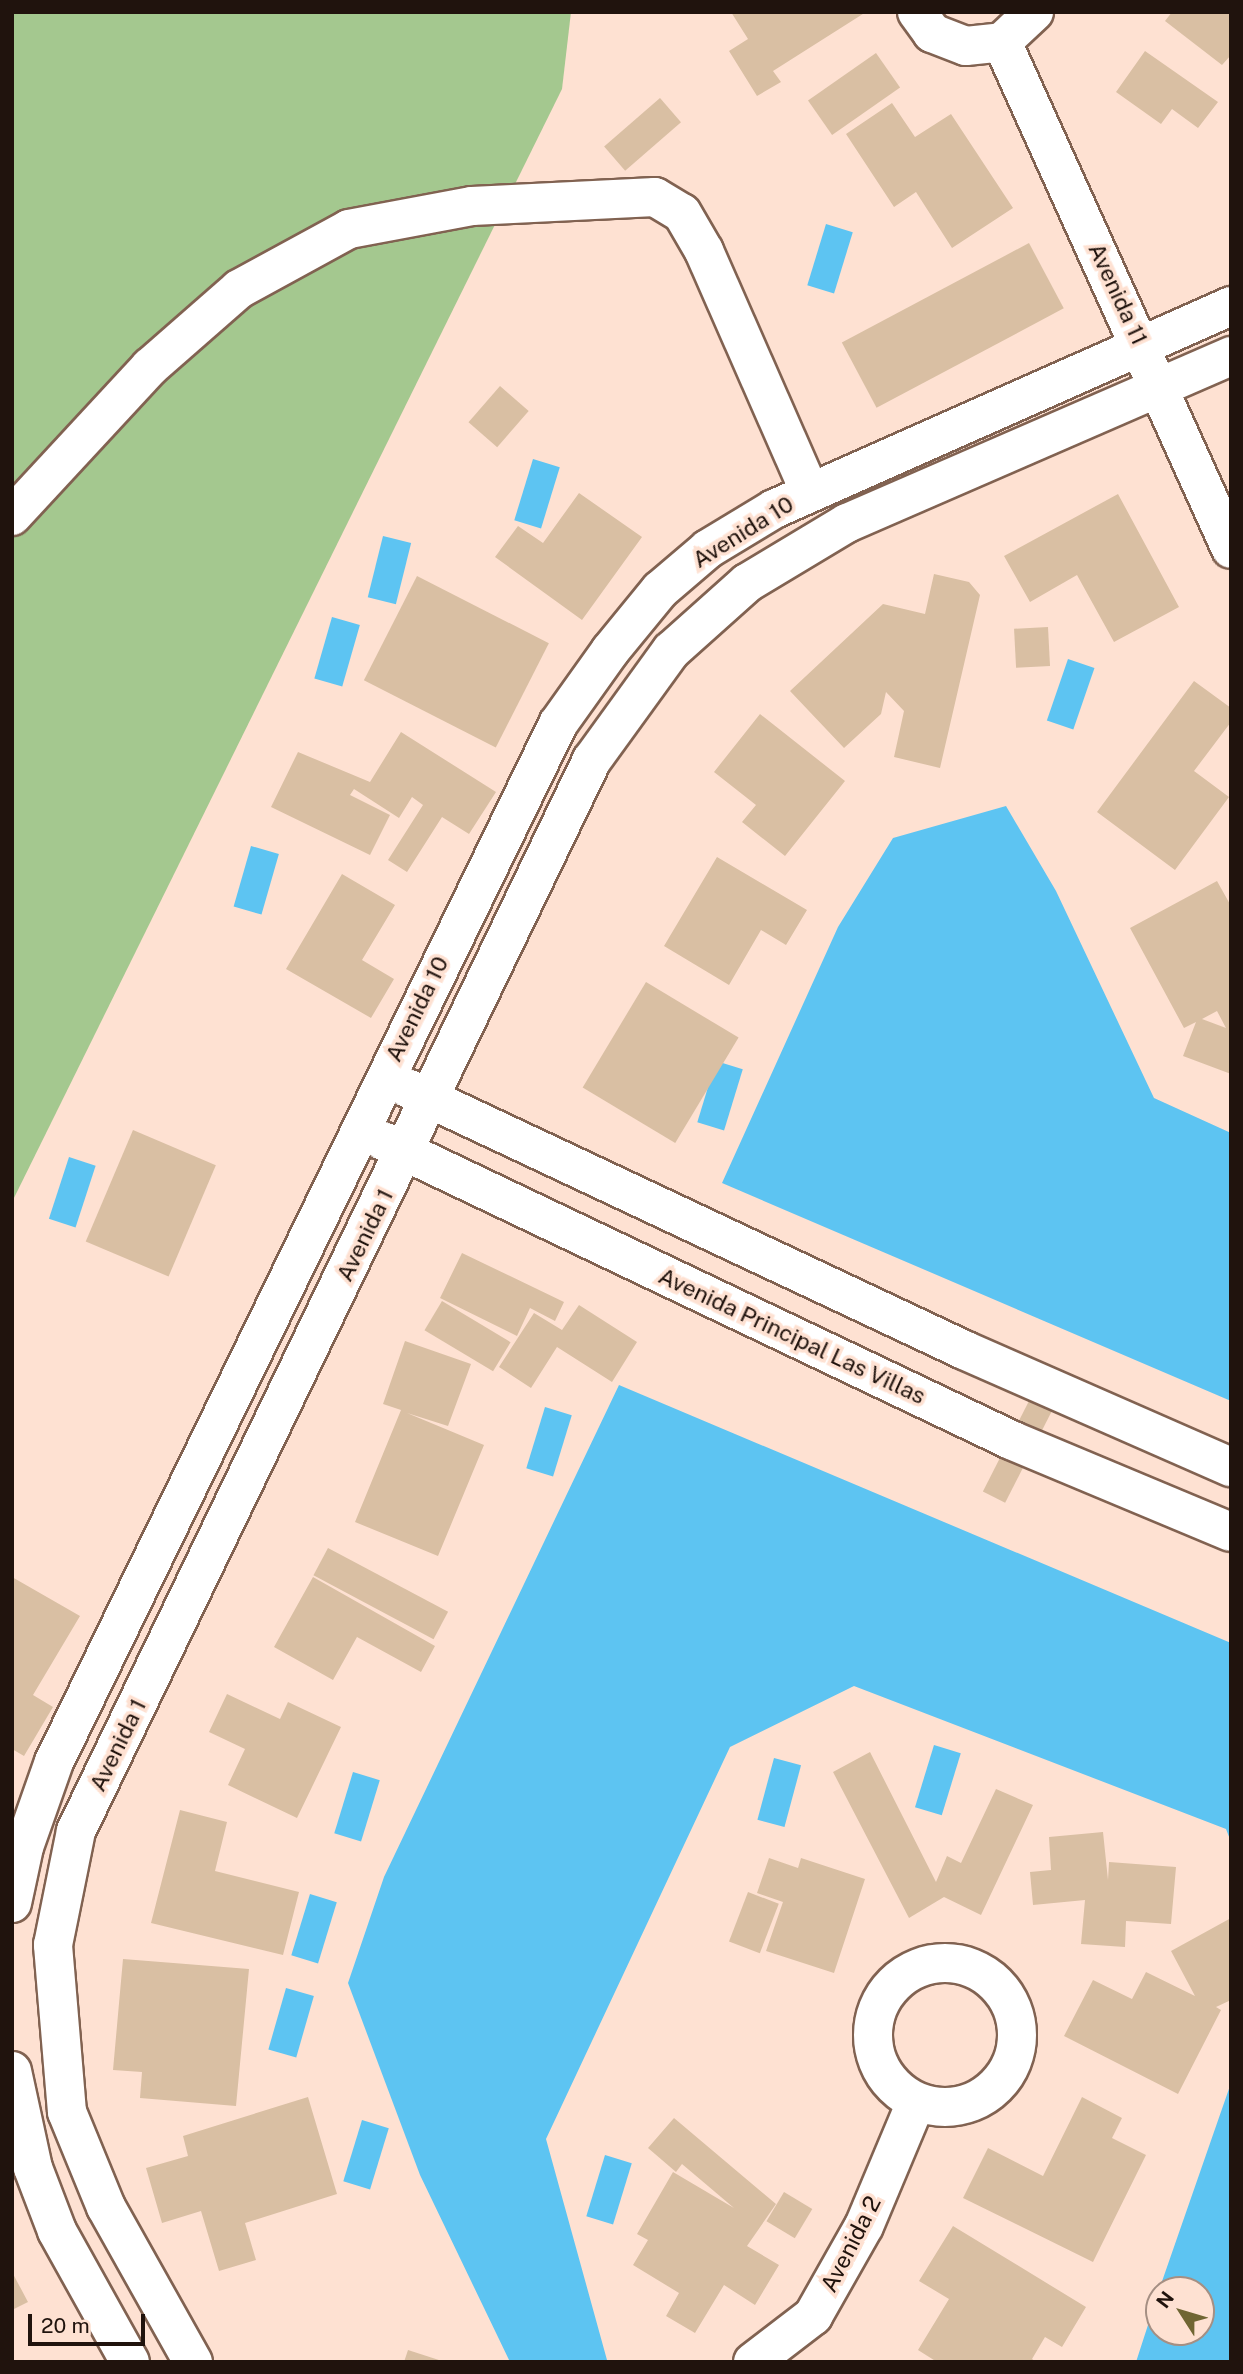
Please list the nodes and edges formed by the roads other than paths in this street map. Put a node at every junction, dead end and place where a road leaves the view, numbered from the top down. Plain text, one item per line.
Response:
1 (917, 12) edge
2 (1034, 12) edge
3 (1002, 42) junction
4 (1231, 306) edge
5 (1143, 347) junction
6 (1231, 356) edge
7 (1160, 387) junction
8 (810, 492) junction
9 (12, 516) edge
10 (1231, 549) edge
11 (590, 679) junction
12 (630, 707) junction
13 (383, 1077) junction
14 (431, 1100) junction
15 (359, 1130) junction
16 (405, 1152) junction
17 (1231, 1467) edge
18 (1231, 1532) edge
19 (12, 1903) edge
20 (12, 2071) edge
21 (916, 2102) dead end
22 (130, 2362) edge
23 (193, 2362) edge
24 (753, 2362) edge

1 - 3 street
2 - 3 street
3 - 5 street, Avenida 11
4 - 5 street, Avenida 10
5 - 7 street, Avenida 11
5 - 8 street, Avenida 10
6 - 7 street, Avenida 10
7 - 10 street, Avenida 11
7 - 12 street, Avenida 10
8 - 9 street
8 - 11 street, Avenida 10
11 - 12 street
11 - 13 street, Avenida 10
12 - 14 street, Avenida 10
13 - 14 street
13 - 15 street, Avenida 10
14 - 16 street, Avenida 1
14 - 17 street
15 - 16 street, Avenida Principal Las Villas
15 - 19 street
16 - 18 street, Avenida Principal Las Villas
16 - 23 street, Avenida 1
20 - 22 street
21 - 24 street, Avenida 2

